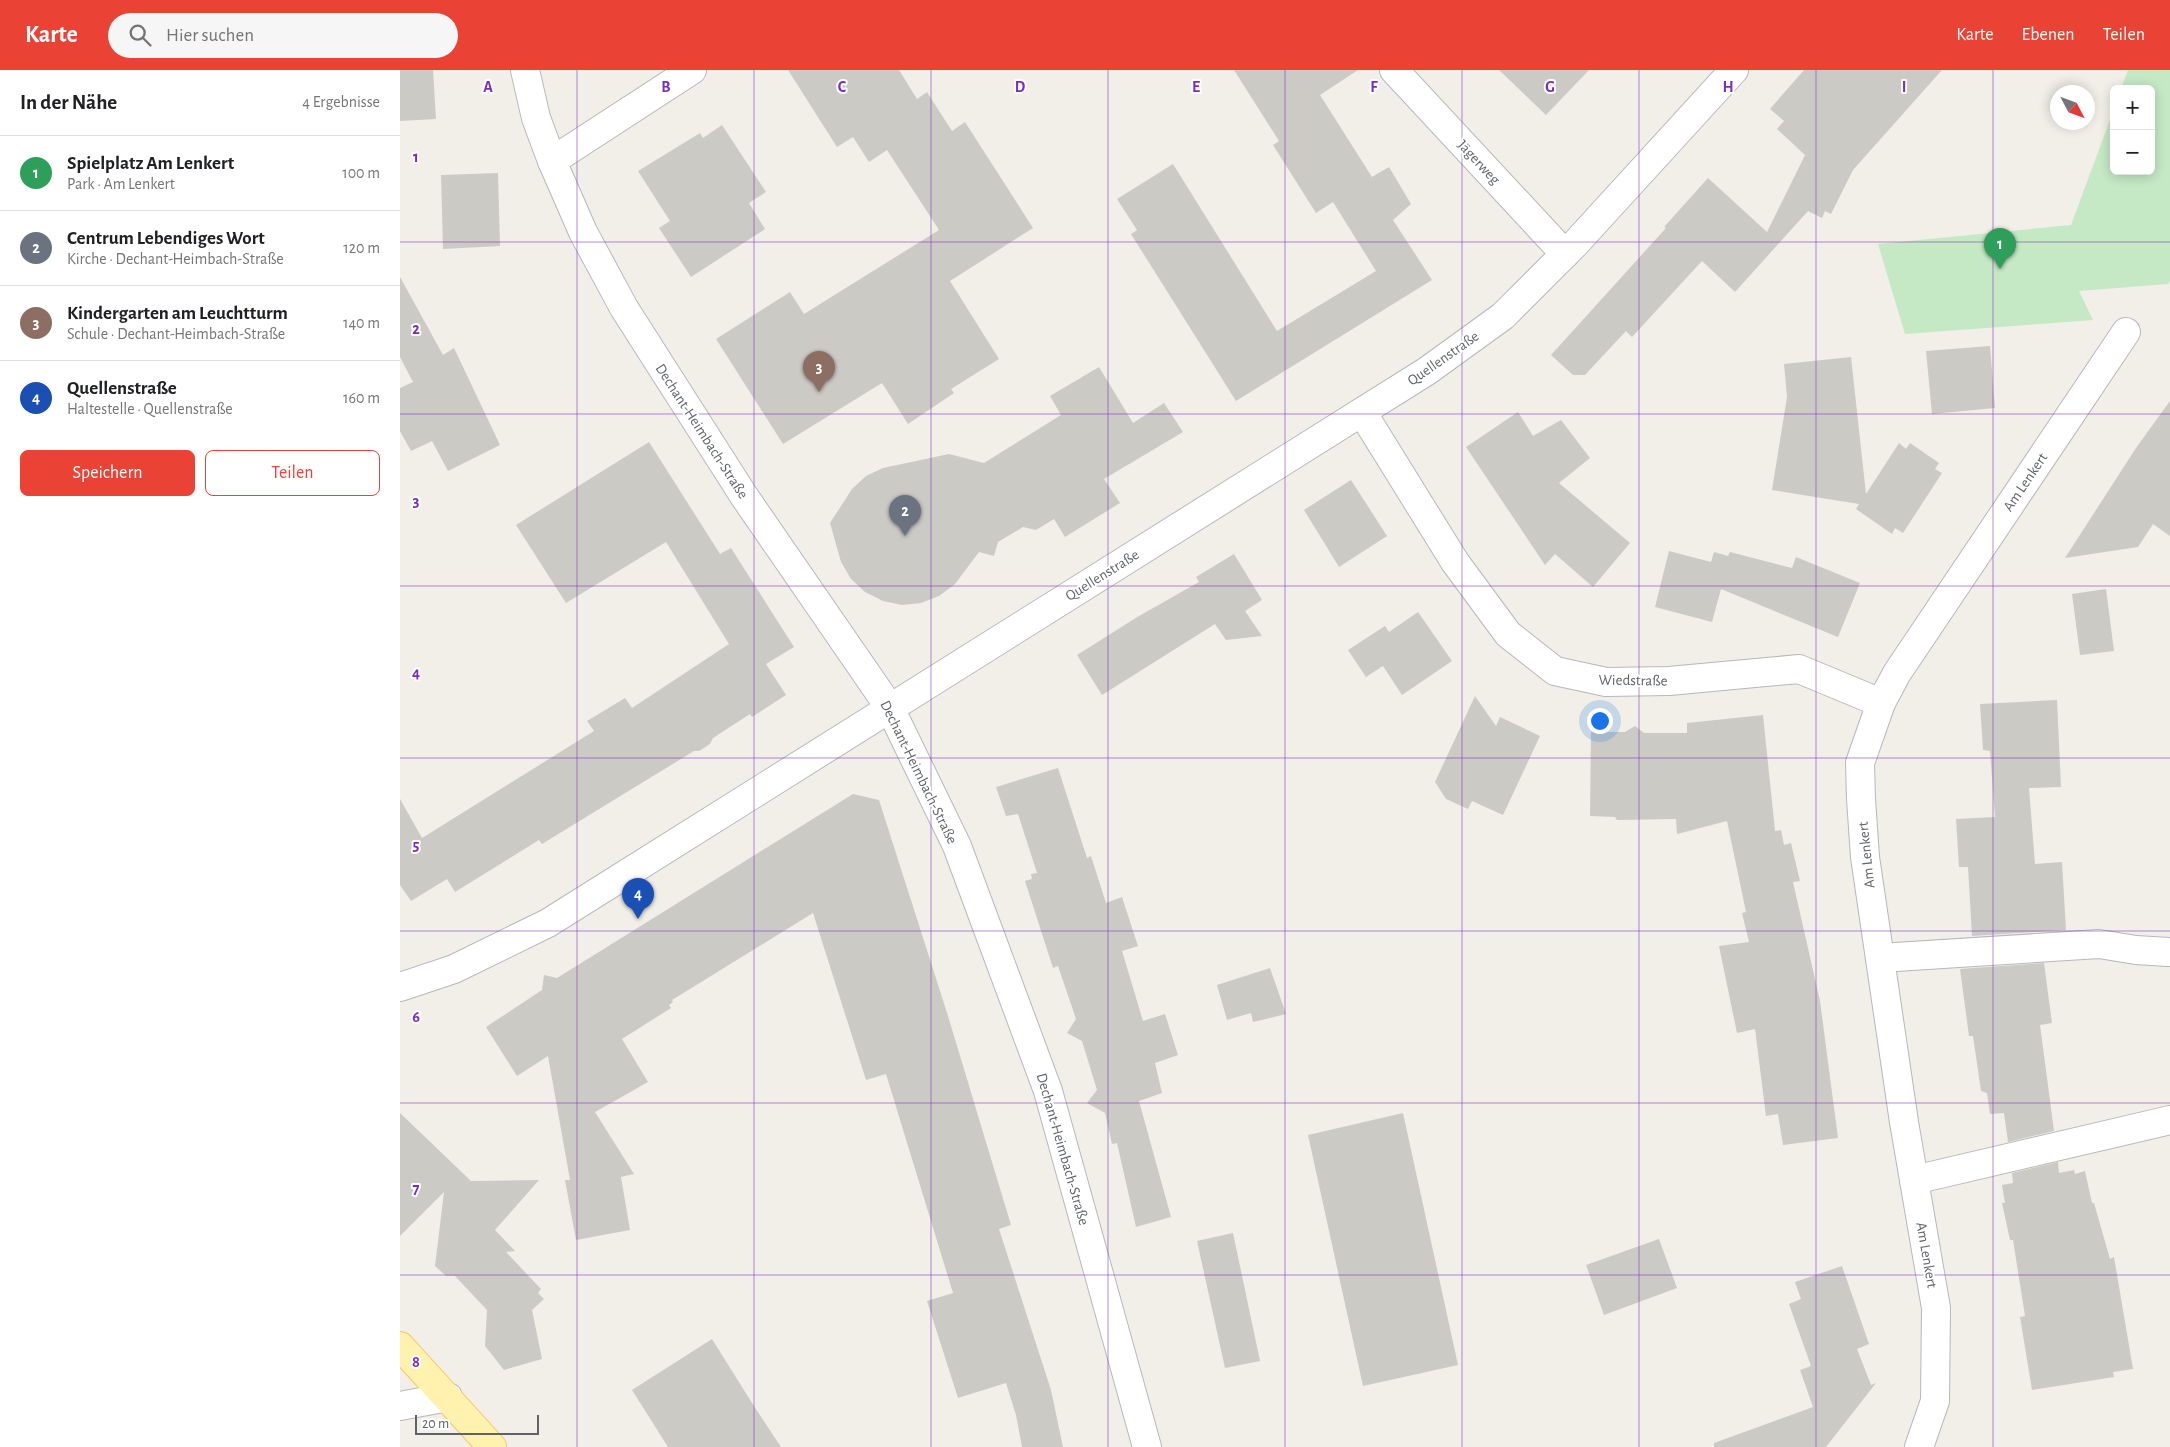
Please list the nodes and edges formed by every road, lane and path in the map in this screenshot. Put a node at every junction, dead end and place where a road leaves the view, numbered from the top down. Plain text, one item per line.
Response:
1 (524, 70) edge
2 (692, 70) edge
3 (1394, 70) edge
4 (1734, 70) edge
5 (552, 161) junction
6 (1565, 254) junction
7 (2126, 332) dead end
8 (1362, 412) junction
9 (1881, 703) junction
10 (890, 708) junction
11 (2168, 952) dead end
12 (1880, 958) junction
13 (400, 987) edge
14 (2170, 1120) edge
15 (1914, 1180) junction
16 (400, 1346) edge
17 (448, 1397) junction
18 (400, 1406) edge
19 (492, 1447) edge
20 (1147, 1447) edge
21 (1919, 1447) edge

1 - 5 street, Dechant-Heimbach-Straße
2 - 5 street
3 - 6 street, Jägerweg
4 - 6 street, Quellenstraße
5 - 10 street, Dechant-Heimbach-Straße
6 - 8 street, Quellenstraße
7 - 9 street, Am Lenkert
8 - 9 street, Wiedstraße
8 - 10 street, Quellenstraße
9 - 12 street, Am Lenkert
10 - 13 street, Quellenstraße
10 - 20 street, Dechant-Heimbach-Straße
11 - 12 street
12 - 15 street, Am Lenkert
14 - 15 street
15 - 21 street, Am Lenkert
16 - 17 main road
17 - 18 street
17 - 19 main road

